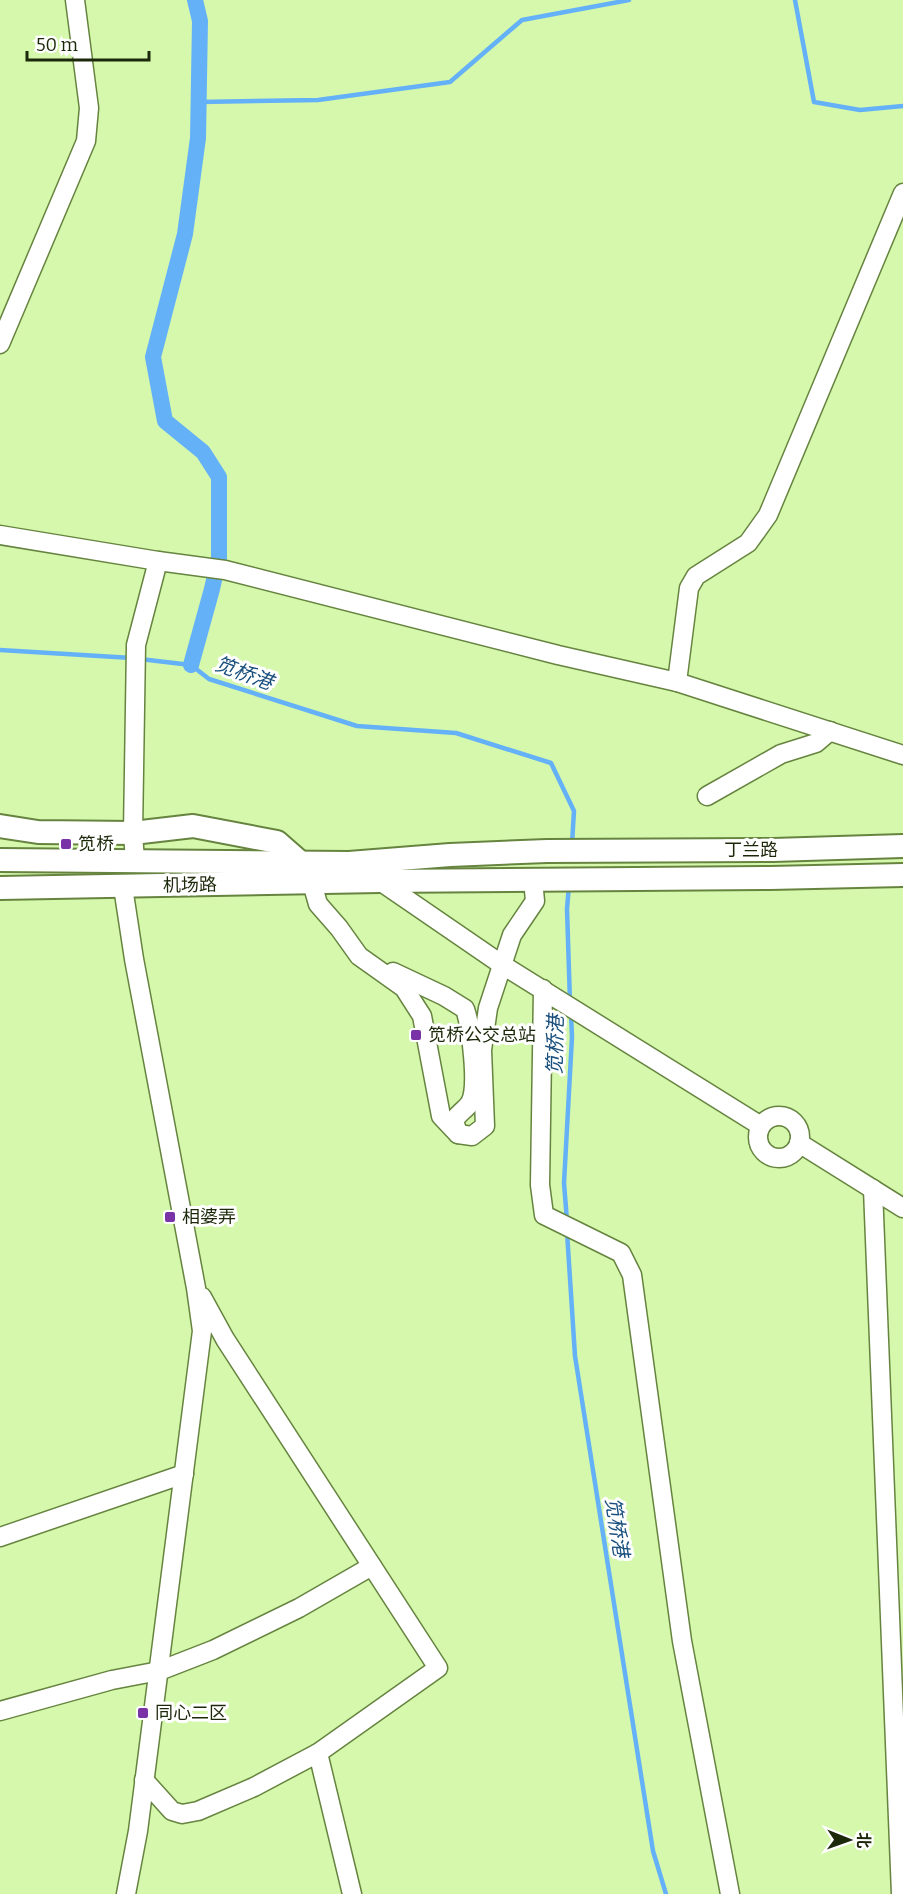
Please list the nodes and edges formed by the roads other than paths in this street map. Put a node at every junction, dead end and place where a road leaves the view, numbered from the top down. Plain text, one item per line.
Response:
1 (75, 0) edge
2 (903, 193) edge
3 (0, 344) edge
4 (0, 535) edge
5 (158, 561) junction
6 (677, 682) junction
7 (830, 731) junction
8 (903, 755) edge
9 (707, 796) dead end
10 (0, 826) edge
11 (133, 833) junction
12 (903, 846) edge
13 (0, 860) edge
14 (135, 861) junction
15 (375, 871) junction
16 (307, 873) junction
17 (903, 874) edge
18 (542, 880) junction
19 (123, 886) junction
20 (0, 888) edge
21 (358, 956) junction
22 (501, 964) junction
23 (548, 992) junction
24 (761, 1126) junction
25 (458, 1134) junction
26 (799, 1143) junction
27 (873, 1189) junction
28 (903, 1209) edge
29 (196, 1288) junction
30 (184, 1474) junction
31 (0, 1537) edge
32 (372, 1566) junction
33 (159, 1671) junction
34 (0, 1711) edge
35 (318, 1753) junction
36 (144, 1780) junction
37 (901, 1838) edge
38 (126, 1894) edge
39 (352, 1894) edge
40 (730, 1894) edge
41 (901, 1894) edge

1 - 3 street
2 - 6 street
4 - 5 street
5 - 6 street
5 - 11 street
6 - 7 street
7 - 8 street
7 - 9 street
10 - 11 main road
11 - 14 street
11 - 16 main road
12 - 15 main road, 丁兰路
13 - 14 main road, 机场路
14 - 16 main road, 机场路
15 - 16 main road, 机场路
15 - 18 main road
15 - 22 street
16 - 19 main road, 机场路
16 - 21 street
17 - 18 main road, 丁兰路
18 - 22 street
19 - 20 main road, 机场路
19 - 29 street
21 - 25 street
21 - 25 street
22 - 23 street
22 - 25 street
23 - 24 street
23 - 40 street
24 - 26 street
24 - 26 street
26 - 27 street
27 - 28 street
27 - 37 street
29 - 30 street
29 - 32 street
30 - 31 street
30 - 33 street
32 - 33 street
32 - 35 street
33 - 34 street
33 - 36 street
35 - 36 street
35 - 39 street
36 - 38 street
37 - 41 street

